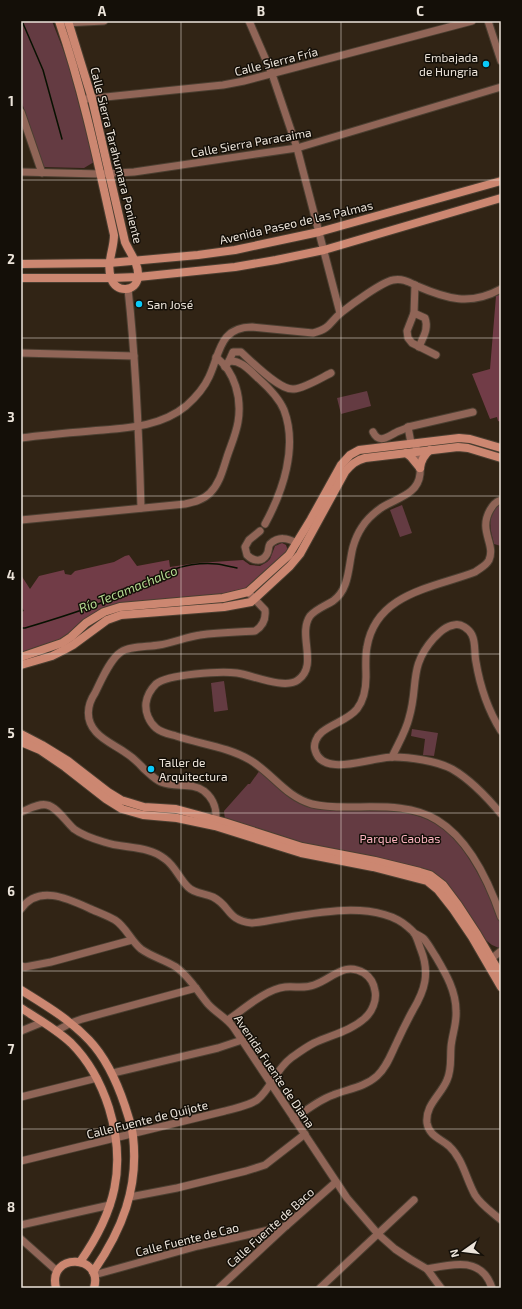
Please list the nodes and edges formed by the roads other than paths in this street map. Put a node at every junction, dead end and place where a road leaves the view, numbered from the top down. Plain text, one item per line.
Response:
1 (104, 21) edge
2 (249, 21) edge
3 (472, 21) edge
4 (488, 21) edge
5 (59, 22) edge
6 (69, 22) edge
7 (501, 61) edge
8 (272, 74) junction
9 (501, 87) edge
10 (92, 99) junction
11 (82, 100) junction
12 (21, 112) edge
13 (297, 148) junction
14 (21, 172) edge
15 (42, 173) junction
16 (100, 174) junction
17 (109, 174) junction
18 (501, 181) edge
19 (501, 198) edge
20 (319, 232) junction
21 (324, 250) junction
22 (135, 261) junction
23 (109, 263) junction
24 (21, 264) edge
25 (138, 277) junction
26 (21, 278) edge
27 (111, 278) junction
28 (416, 285) junction
29 (128, 289) junction
30 (501, 289) edge
31 (340, 313) junction
32 (414, 313) junction
33 (419, 347) junction
34 (21, 353) edge
35 (436, 355) dead end
36 (134, 356) junction
37 (216, 357) junction
38 (227, 364) junction
39 (332, 373) dead end
40 (473, 412) dead end
41 (139, 427) junction
42 (408, 427) junction
43 (373, 432) dead end
44 (21, 438) edge
45 (413, 443) junction
46 (501, 448) edge
47 (430, 450) junction
48 (417, 451) junction
49 (406, 453) junction
50 (501, 458) edge
51 (420, 468) junction
52 (501, 500) edge
53 (324, 502) junction
54 (141, 508) junction
55 (21, 520) edge
56 (265, 524) dead end
57 (260, 531) dead end
58 (297, 542) junction
59 (248, 592) junction
60 (254, 599) junction
61 (86, 623) junction
62 (92, 630) junction
63 (21, 657) edge
64 (21, 665) edge
65 (501, 731) edge
66 (21, 734) edge
67 (21, 742) edge
68 (392, 757) junction
69 (21, 812) edge
70 (501, 814) edge
71 (216, 823) junction
72 (21, 909) edge
73 (501, 917) edge
74 (414, 933) junction
75 (132, 940) junction
76 (501, 951) edge
77 (489, 961) junction
78 (21, 966) edge
79 (501, 975) edge
80 (501, 986) edge
81 (196, 988) junction
82 (21, 990) edge
83 (21, 1008) edge
84 (228, 1020) junction
85 (43, 1022) junction
86 (71, 1023) junction
87 (21, 1031) edge
88 (56, 1031) junction
89 (242, 1040) junction
90 (113, 1073) junction
91 (97, 1078) junction
92 (271, 1083) junction
93 (21, 1096) edge
94 (294, 1119) junction
95 (133, 1134) junction
96 (305, 1134) junction
97 (116, 1138) junction
98 (21, 1161) edge
99 (336, 1182) junction
100 (130, 1197) junction
101 (414, 1200) dead end
102 (110, 1205) junction
103 (501, 1220) edge
104 (21, 1225) edge
105 (286, 1226) junction
106 (378, 1234) junction
107 (21, 1239) edge
108 (80, 1262) junction
109 (428, 1269) junction
110 (57, 1271) junction
111 (93, 1273) junction
112 (56, 1288) edge
113 (94, 1288) edge
114 (219, 1288) edge
115 (320, 1288) edge
116 (442, 1288) edge
117 (492, 1288) edge

1 - 6 street
2 - 8 street
3 - 8 street, Calle Sierra Fría
4 - 7 street
5 - 6 street
5 - 11 street, Calle Sierra Tarahumara Poniente
6 - 10 street, Calle Sierra Tarahumara Poniente
8 - 10 street, Calle Sierra Fría
8 - 13 street
9 - 13 street, Calle Sierra Paracaima
10 - 11 street, Calle Sierra Fría
10 - 17 street, Calle Sierra Tarahumara Poniente
11 - 16 street, Calle Sierra Tarahumara Poniente
12 - 15 street
13 - 17 street, Calle Sierra Paracaima
13 - 20 street
14 - 15 street, Calle Sierra Paracaima
15 - 16 street, Calle Sierra Paracaima
16 - 17 street, Calle Sierra Paracaima
16 - 23 street, Calle Sierra Tarahumara Poniente
17 - 22 street, Calle Sierra Tarahumara Poniente
18 - 20 street, Avenida Paseo de las Palmas
19 - 21 street
20 - 21 street
20 - 22 street, Avenida Paseo de las Palmas
21 - 25 street
21 - 31 street
22 - 23 street, Avenida Paseo de las Palmas
22 - 25 street, Calle Sierra Tarahumara Poniente
23 - 24 street, Avenida Paseo de las Palmas
23 - 27 street, Calle Sierra Tarahumara Poniente
25 - 27 street
25 - 29 street
26 - 27 street
27 - 29 street
28 - 30 street
28 - 31 street
28 - 32 street
29 - 36 street
31 - 37 street
32 - 33 street
32 - 33 street
33 - 35 street
34 - 36 street
36 - 41 street
37 - 38 street
37 - 41 street
38 - 39 street
38 - 54 street
38 - 56 street
40 - 42 street
41 - 44 street
41 - 54 street
42 - 43 street
42 - 45 street
45 - 46 street
45 - 48 street
45 - 53 street
47 - 48 street
47 - 50 street
47 - 51 street
48 - 49 street
48 - 51 street
49 - 51 street
49 - 53 street
51 - 73 street
52 - 68 street
53 - 58 street
53 - 60 street
54 - 55 street
57 - 58 street
58 - 59 street
59 - 60 street
59 - 61 street
60 - 62 street
60 - 71 street
61 - 62 street
61 - 63 street
62 - 64 street
65 - 68 street
66 - 71 street
67 - 71 street
68 - 70 street
69 - 74 street
71 - 77 street
72 - 75 street, Avenida Fuente de Diana
74 - 94 street
74 - 103 street
75 - 78 street
75 - 81 street, Avenida Fuente de Diana
76 - 77 street
77 - 79 street
77 - 80 street
81 - 84 street, Avenida Fuente de Diana
81 - 86 street
82 - 86 street
83 - 85 street
84 - 89 street, Avenida Fuente de Diana
84 - 92 street, Calle Fuente de Quijote
85 - 87 street
85 - 88 street
86 - 88 street
86 - 90 street
88 - 91 street
89 - 90 street
89 - 92 street, Avenida Fuente de Diana
90 - 95 street
91 - 93 street
91 - 97 street
92 - 94 street, Avenida Fuente de Diana
92 - 95 street, Calle Fuente de Quijote
94 - 96 street, Avenida Fuente de Diana
95 - 97 street, Calle Fuente de Quijote
95 - 100 street
96 - 99 street, Avenida Fuente de Diana
96 - 100 street
97 - 98 street, Calle Fuente de Quijote
97 - 102 street
99 - 105 street, Calle Fuente de Baco
99 - 106 street, Avenida Fuente de Diana
100 - 111 street
101 - 106 street
102 - 104 street
102 - 108 street
105 - 111 street, Calle Fuente de Cao
105 - 114 street, Calle Fuente de Baco
106 - 109 street, Avenida Fuente de Diana
106 - 115 street
107 - 110 street
108 - 110 street
108 - 111 street
109 - 116 street, Avenida Fuente de Diana
109 - 117 street
110 - 112 street
111 - 113 street

